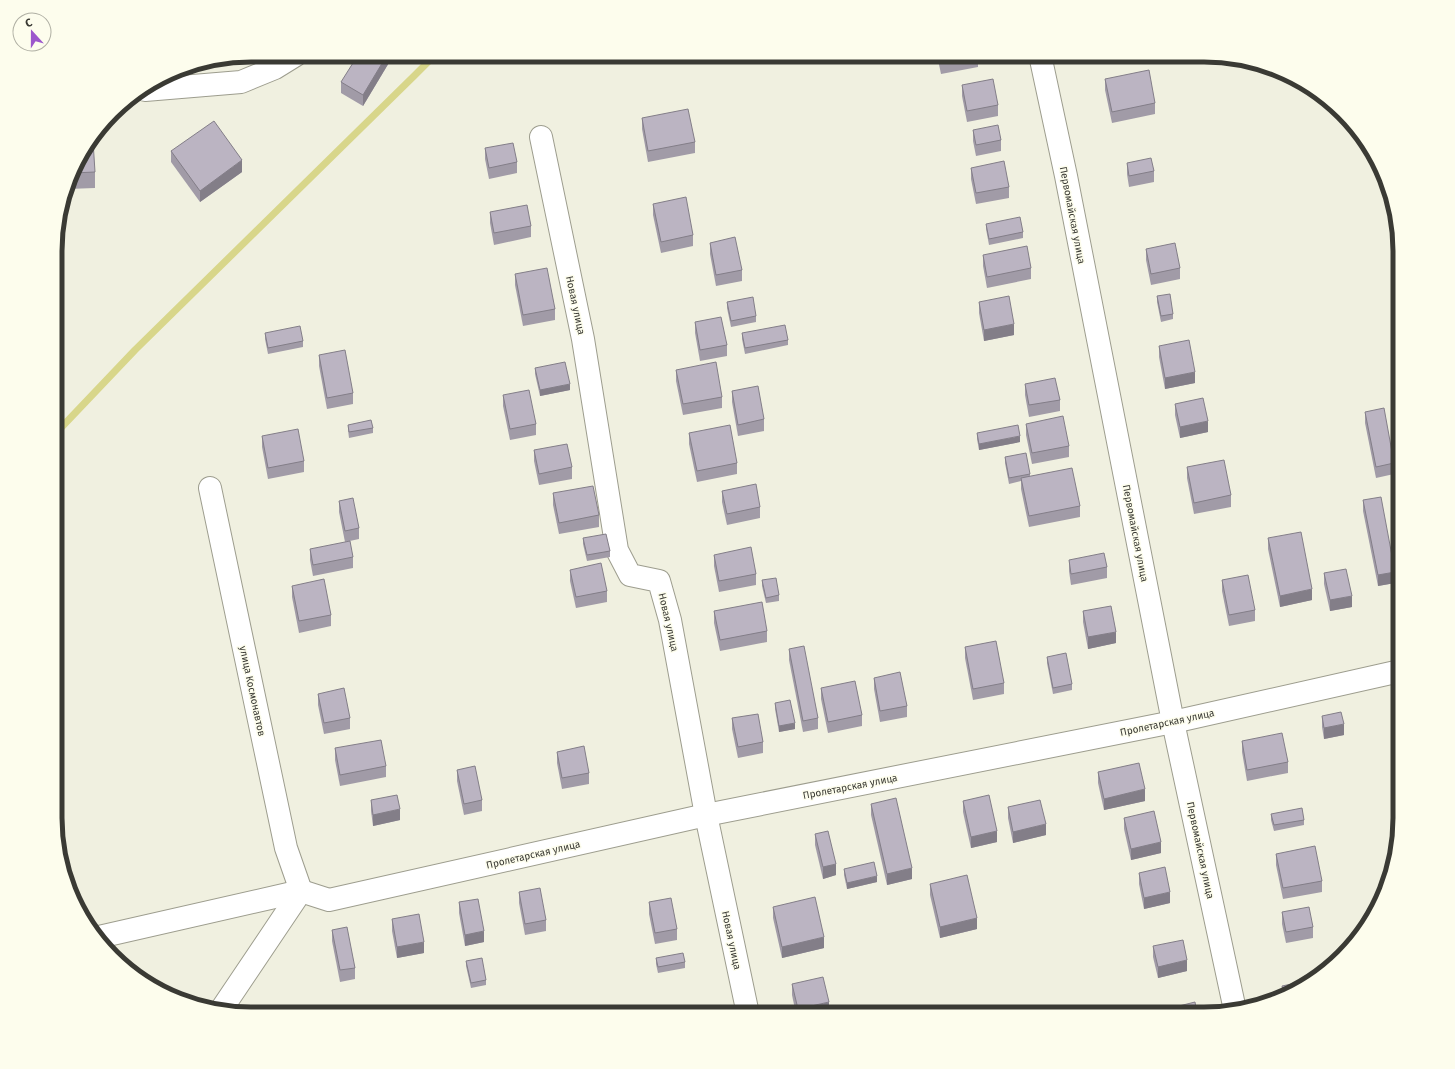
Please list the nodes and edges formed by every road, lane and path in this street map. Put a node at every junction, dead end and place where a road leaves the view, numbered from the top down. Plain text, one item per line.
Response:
1 (285, 62) edge
2 (1041, 62) edge
3 (153, 89) edge
4 (541, 137) dead end
5 (210, 488) dead end
6 (1393, 673) edge
7 (1173, 722) junction
8 (706, 815) junction
9 (301, 891) junction
10 (103, 936) edge
11 (1234, 1004) edge
12 (225, 1005) edge
13 (747, 1007) edge

1 - 3 street
2 - 7 street, Первомайская улица
4 - 8 street, Новая улица
5 - 9 street, улица Космонавтов
6 - 7 street, Пролетарская улица
7 - 8 street, Пролетарская улица
7 - 11 street, Первомайская улица
8 - 9 street, Пролетарская улица
8 - 13 street, Новая улица
9 - 10 street
9 - 12 street

